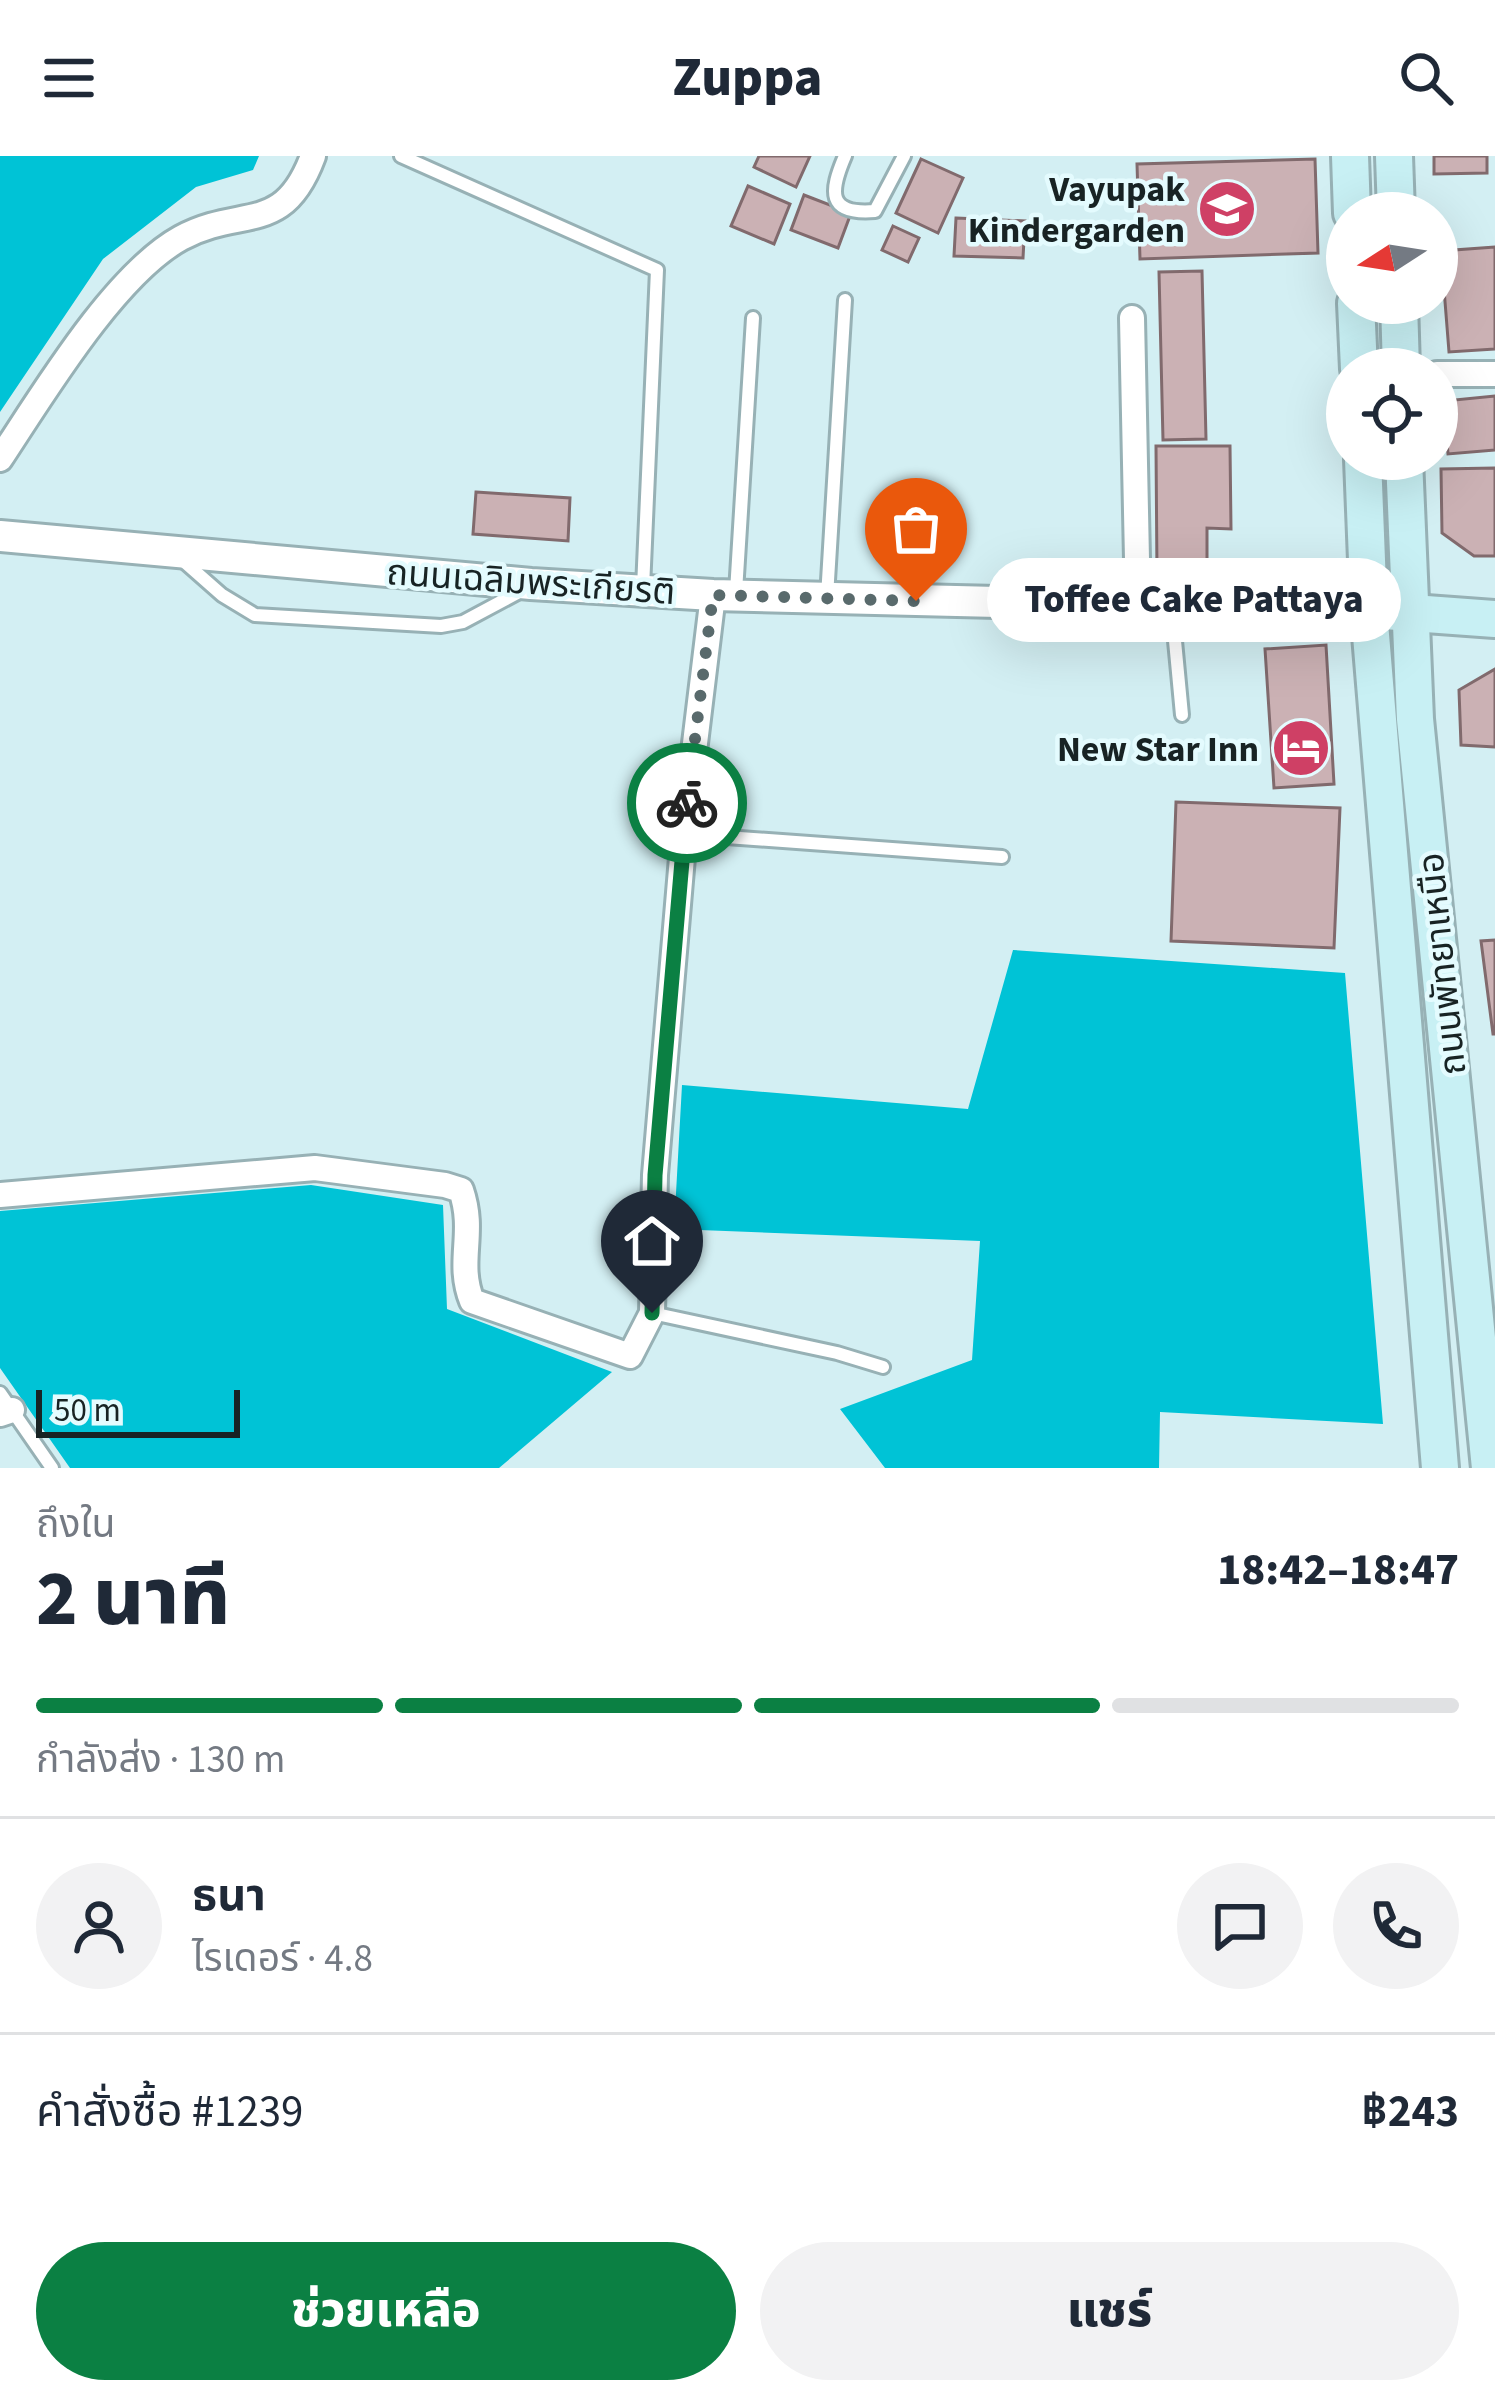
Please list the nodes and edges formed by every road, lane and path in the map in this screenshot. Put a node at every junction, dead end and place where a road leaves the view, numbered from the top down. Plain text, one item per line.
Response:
1 (313, 156) edge
2 (401, 156) edge
3 (845, 156) edge
4 (904, 156) edge
5 (1350, 156) edge
6 (1394, 156) edge
7 (1351, 192) edge
8 (1395, 192) edge
9 (845, 299) dead end
10 (753, 318) dead end
11 (1132, 318) dead end
12 (1458, 374) edge
13 (1495, 374) edge
14 (0, 458) edge
15 (1364, 480) edge
16 (1406, 480) edge
17 (0, 536) edge
18 (175, 553) junction
19 (531, 584) junction
20 (643, 590) junction
21 (725, 595) junction
22 (827, 598) junction
23 (1172, 607) junction
24 (1138, 608) junction
25 (1369, 610) junction
26 (1410, 610) junction
27 (1495, 619) edge
28 (1182, 715) dead end
29 (684, 834) junction
30 (1002, 857) dead end
31 (0, 1195) edge
32 (652, 1313) junction
33 (883, 1367) dead end
34 (1488, 1377) edge
35 (4, 1406) edge
36 (1491, 1449) edge
37 (52, 1468) edge
38 (1440, 1468) edge

1 - 14 street
2 - 20 lane
3 - 4 lane
5 - 7 main road
6 - 8 main road
9 - 22 lane
10 - 21 lane
11 - 24 street
12 - 13 street
15 - 25 main road, ถนนพัทยาเหนือ
16 - 26 main road, ถนนพัทยาเหนือ
17 - 18 street, ถนนเฉลิมพระเกียรติ
18 - 19 street, ถนนเฉลิมพระเกียรติ
18 - 19 lane
19 - 20 street, ถนนเฉลิมพระเกียรติ
20 - 21 street, ถนนเฉลิมพระเกียรติ
21 - 22 street, ถนนเฉลิมพระเกียรติ
21 - 29 street
22 - 24 street, ถนนเฉลิมพระเกียรติ
23 - 24 street, ถนนเฉลิมพระเกียรติ
23 - 25 street, ถนนเฉลิมพระเกียรติ
23 - 28 lane
25 - 26 main road, ถนนเฉลิมพระเกียรติ
25 - 38 main road, ถนนพัทยาเหนือ
26 - 27 main road, ถนนเฉลิมพระเกียรติ
26 - 34 main road, ถนนพัทยาเหนือ
29 - 30 lane
29 - 32 street
31 - 32 street
32 - 33 lane
34 - 36 main road, ถนนพัทยาเหนือ
35 - 37 lane

